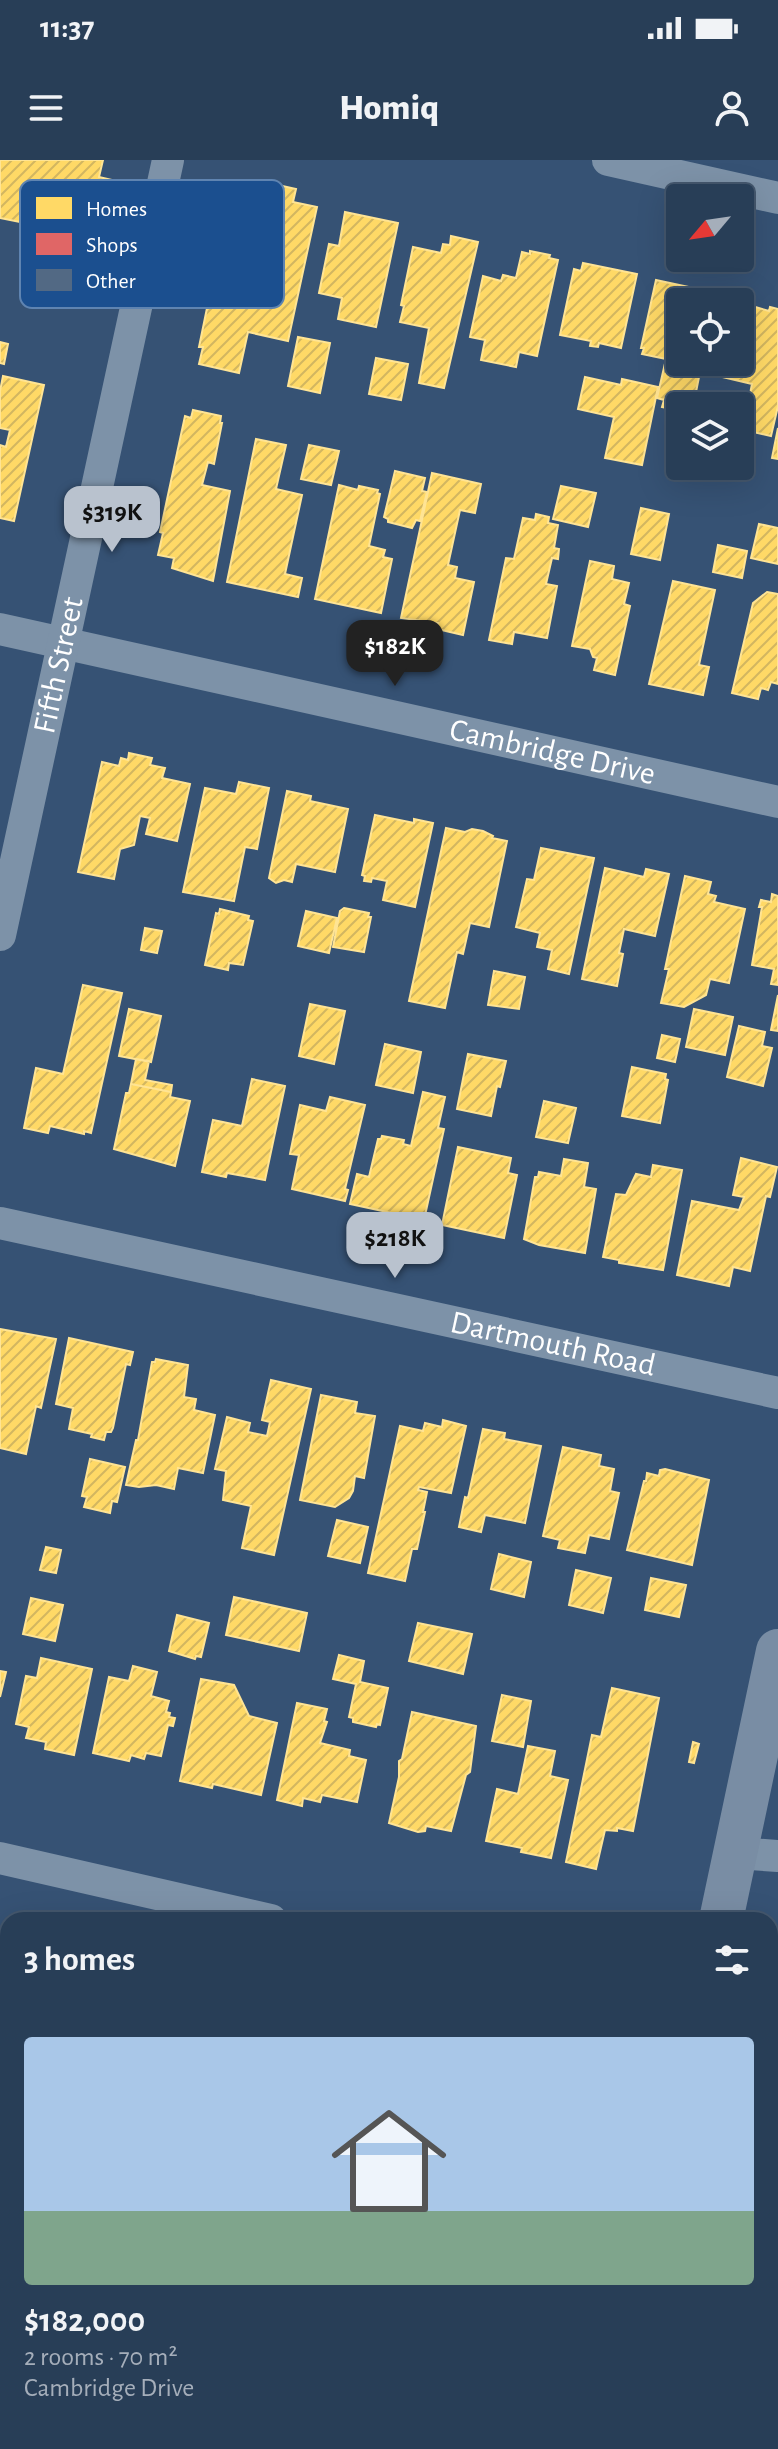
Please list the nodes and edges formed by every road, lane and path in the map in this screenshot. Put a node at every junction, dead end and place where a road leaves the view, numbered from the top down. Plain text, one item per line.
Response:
1 (168, 160) edge
2 (608, 160) edge
3 (164, 180) edge
4 (778, 198) edge
5 (136, 308) edge
6 (0, 629) edge
7 (64, 643) junction
8 (778, 802) edge
9 (0, 935) edge
10 (0, 1223) edge
11 (778, 1393) edge
12 (778, 1651) edge
13 (735, 1853) junction
14 (778, 1856) edge
15 (0, 1858) edge
16 (236, 1912) edge
17 (723, 1912) edge

1 - 3 street, Fifth Street
2 - 4 street
5 - 7 street, Fifth Street
6 - 7 street, Cambridge Drive
7 - 8 street, Cambridge Drive
7 - 9 street, Fifth Street
10 - 11 street, Dartmouth Road
12 - 13 main road
13 - 14 street
13 - 17 main road
15 - 16 street

